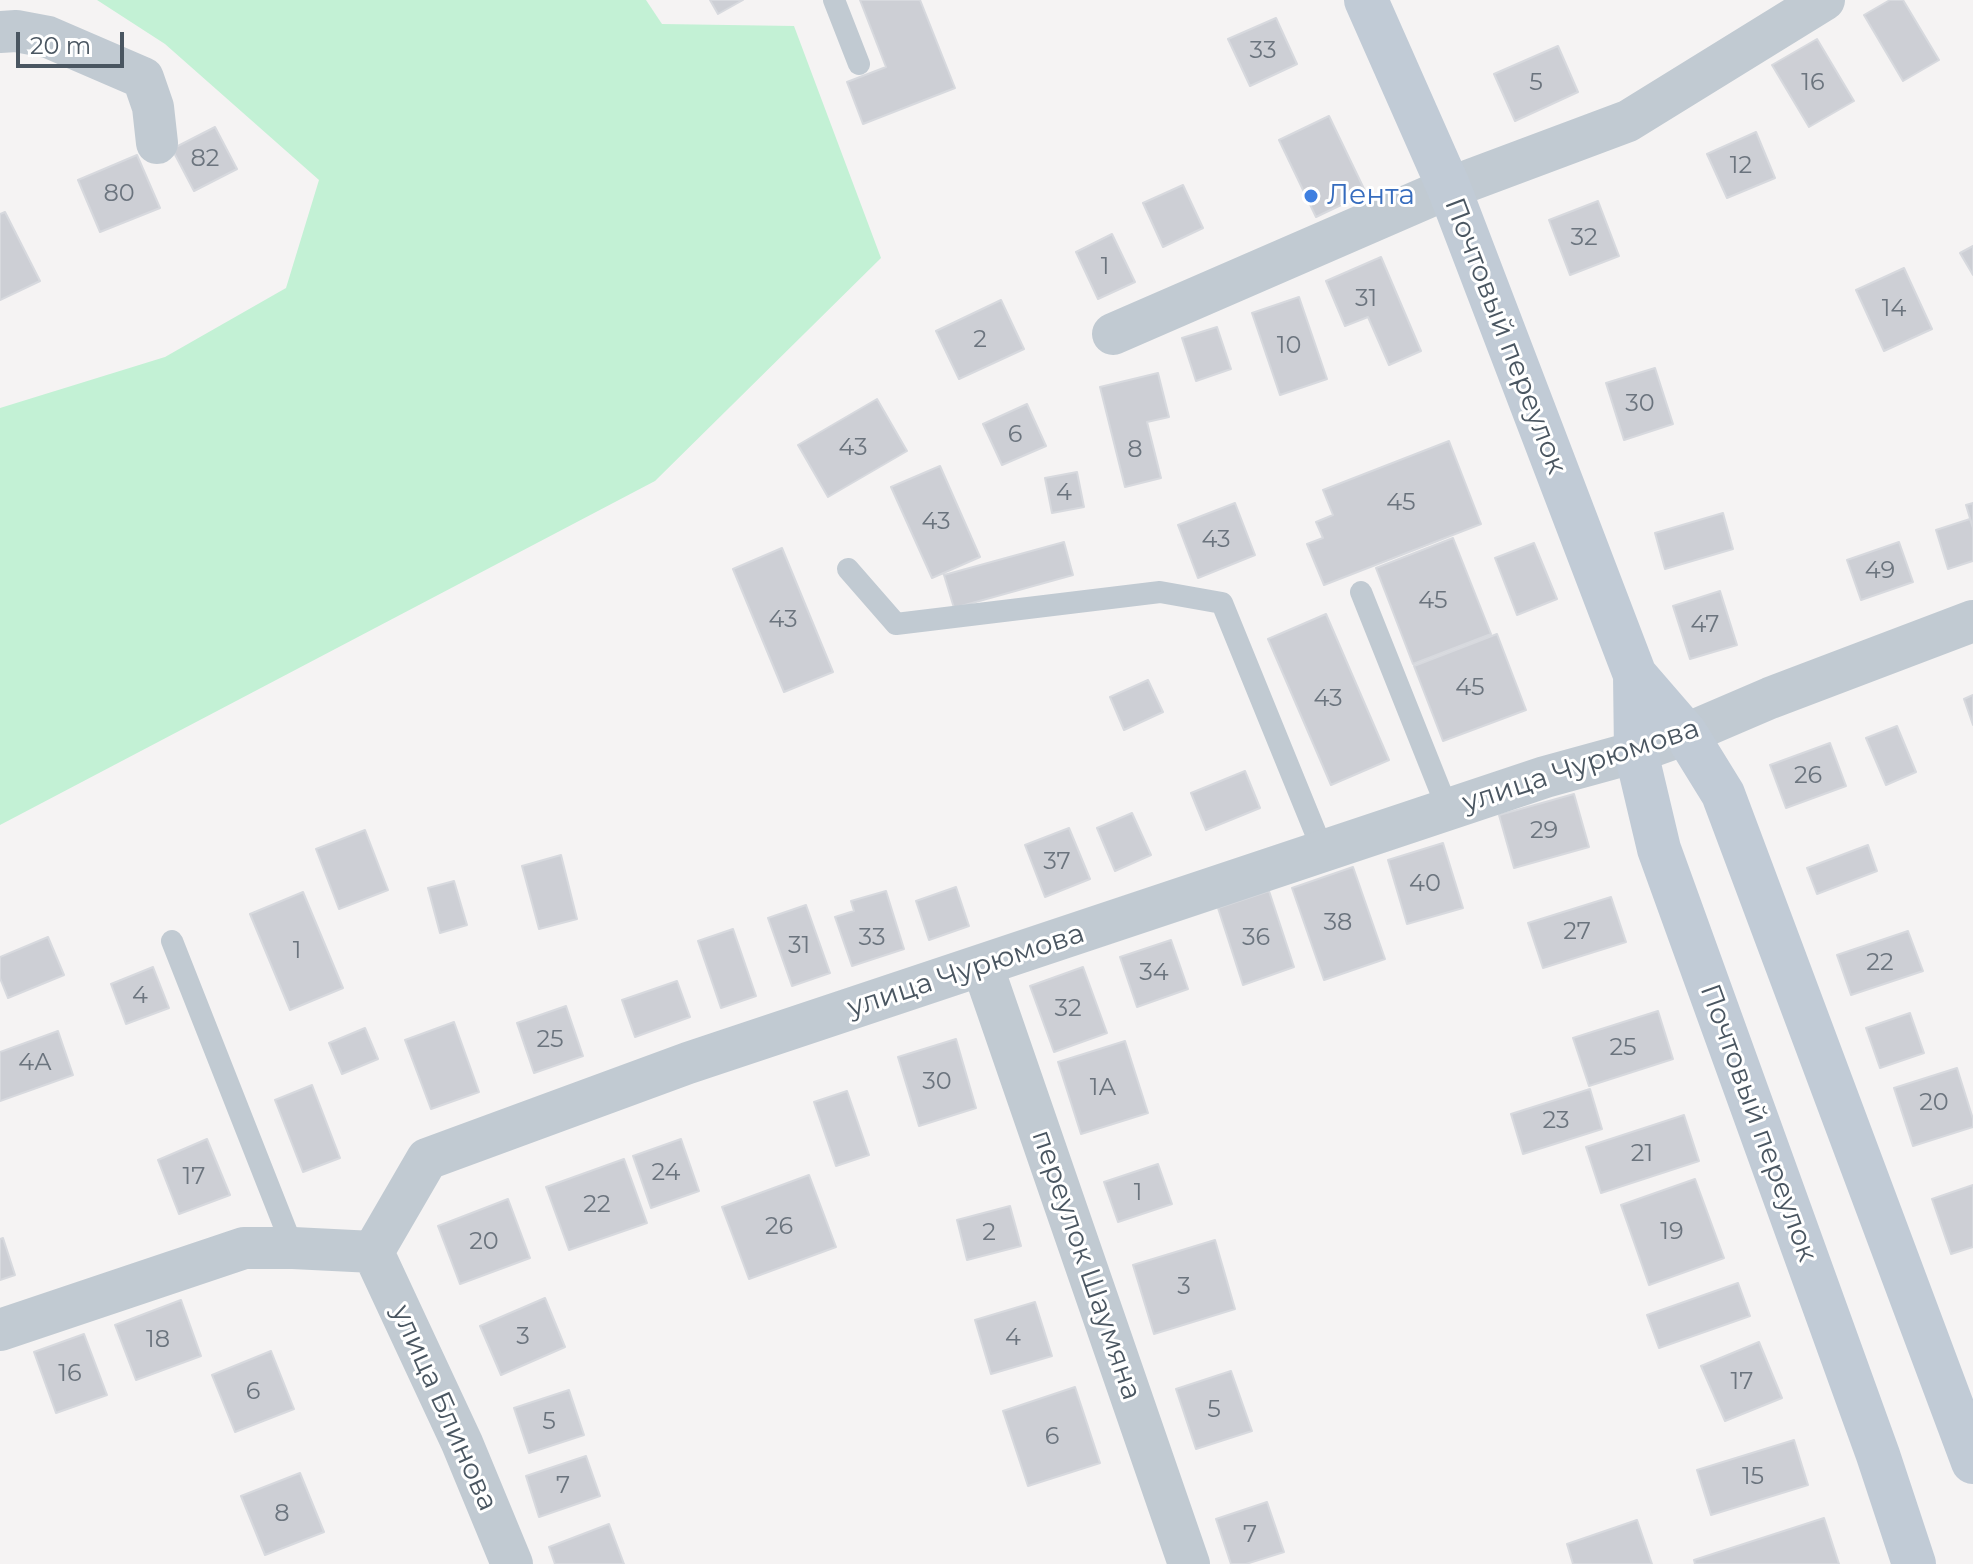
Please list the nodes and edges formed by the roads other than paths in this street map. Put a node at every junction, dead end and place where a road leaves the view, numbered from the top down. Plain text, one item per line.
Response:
1 (834, 0) edge
2 (1366, 0) edge
3 (1824, 0) edge
4 (0, 32) edge
5 (859, 64) dead end
6 (157, 143) dead end
7 (1449, 188) junction
8 (1113, 334) dead end
9 (848, 569) dead end
10 (1361, 592) dead end
11 (1973, 621) edge
12 (1635, 675) junction
13 (1686, 734) junction
14 (1636, 752) junction
15 (1448, 810) junction
16 (1323, 851) junction
17 (172, 941) dead end
18 (982, 965) junction
19 (293, 1248) junction
20 (373, 1252) junction
21 (0, 1330) edge
22 (1973, 1462) edge
23 (512, 1564) edge
24 (1189, 1564) edge
25 (1914, 1564) edge

1 - 5 lane
2 - 7 street, Почтовый переулок
3 - 7 street
4 - 6 street
7 - 8 street
7 - 12 street, Почтовый переулок
9 - 16 lane
10 - 15 lane
11 - 13 street, улица Чурюмова
12 - 13 street, Почтовый переулок
12 - 14 street, Почтовый переулок
13 - 14 street, улица Чурюмова
13 - 22 street, Почтовый переулок
14 - 15 street, улица Чурюмова
14 - 25 street, Почтовый переулок
15 - 16 street, улица Чурюмова
16 - 18 street, улица Чурюмова
17 - 19 lane
18 - 20 street, улица Чурюмова
18 - 24 street, переулок Шаумяна
19 - 20 street
19 - 21 street
20 - 23 street, улица Блинова

